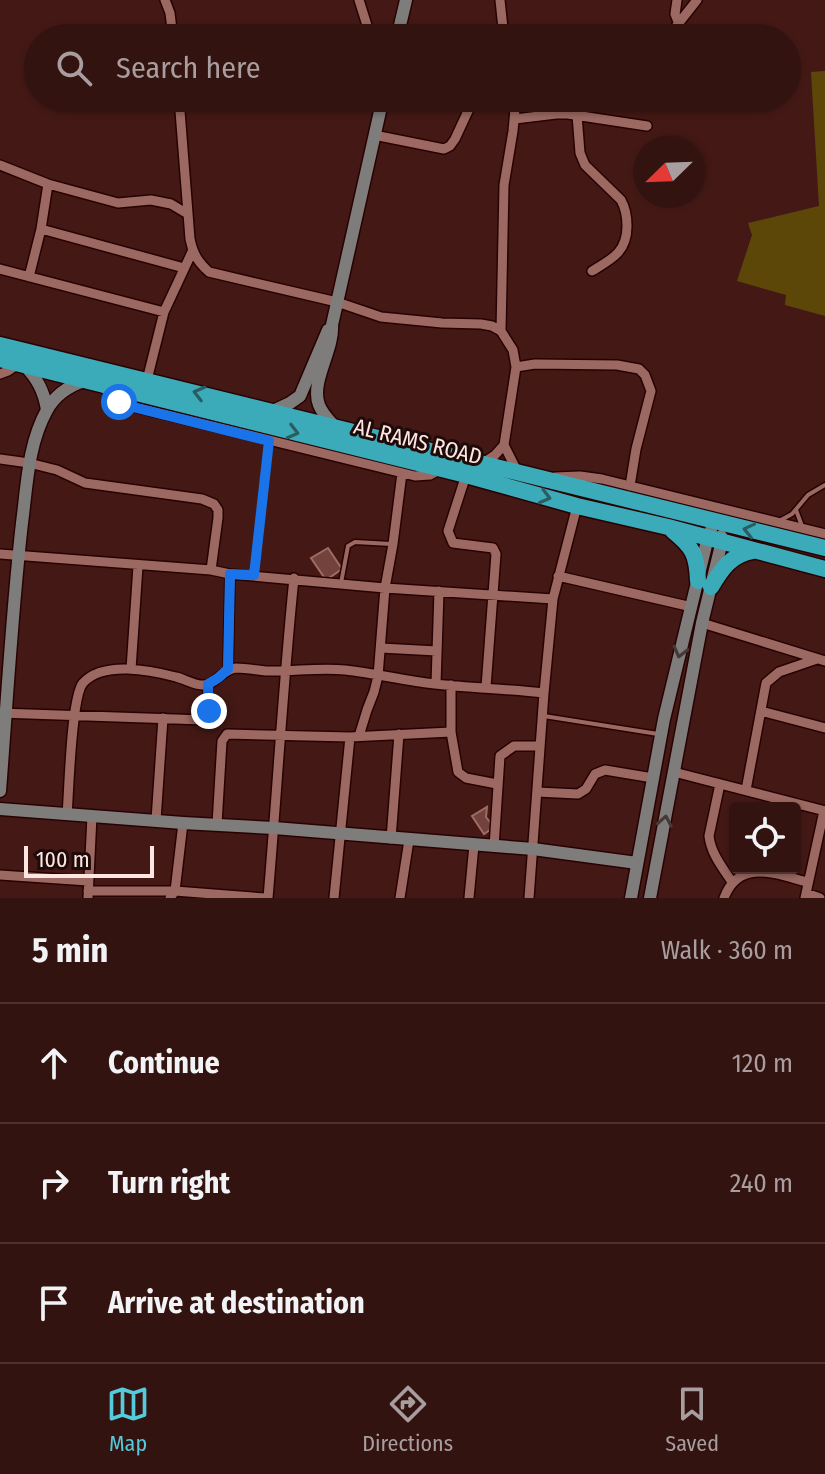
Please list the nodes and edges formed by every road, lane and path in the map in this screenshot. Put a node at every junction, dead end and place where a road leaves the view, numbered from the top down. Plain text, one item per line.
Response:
1 (165, 0) edge
2 (359, 0) edge
3 (406, 0) edge
4 (500, 0) edge
5 (677, 0) edge
6 (697, 0) edge
7 (171, 24) edge
8 (367, 24) edge
9 (400, 24) edge
10 (503, 24) edge
11 (679, 24) joint
12 (180, 112) edge
13 (380, 112) edge
14 (468, 112) edge
15 (515, 112) edge
16 (560, 112) edge
17 (556, 114) junction
18 (577, 115) junction
19 (515, 119) junction
20 (647, 126) dead end
21 (374, 135) junction
22 (0, 165) edge
23 (48, 184) junction
24 (186, 213) junction
25 (41, 229) junction
26 (192, 252) junction
27 (184, 268) junction
28 (0, 269) edge
29 (592, 271) dead end
30 (29, 277) junction
31 (337, 302) junction
32 (164, 312) junction
33 (332, 325) junction
34 (501, 331) junction
35 (0, 345) edge
36 (0, 359) edge
37 (22, 364) junction
38 (516, 367) junction
39 (0, 374) edge
40 (147, 380) junction
41 (92, 383) junction
42 (47, 410) junction
43 (273, 411) junction
44 (334, 426) junction
45 (269, 441) junction
46 (504, 445) junction
47 (0, 459) edge
48 (29, 463) junction
49 (483, 463) junction
50 (442, 469) junction
51 (517, 471) junction
52 (402, 473) junction
53 (466, 475) junction
54 (546, 478) junction
55 (825, 485) edge
56 (630, 486) junction
57 (577, 506) junction
58 (796, 510) junction
59 (776, 522) junction
60 (668, 527) junction
61 (803, 528) junction
62 (715, 529) junction
63 (825, 534) edge
64 (393, 544) junction
65 (825, 548) edge
66 (756, 550) junction
67 (0, 554) edge
68 (19, 556) junction
69 (138, 566) junction
70 (825, 569) edge
71 (211, 570) junction
72 (230, 574) junction
73 (254, 575) junction
74 (558, 576) junction
75 (294, 578) junction
76 (341, 583) junction
77 (705, 584) junction
78 (385, 588) junction
79 (439, 591) junction
80 (494, 595) junction
81 (553, 599) junction
82 (692, 607) junction
83 (702, 623) junction
84 (381, 648) junction
85 (437, 651) junction
86 (6, 654) edge
87 (821, 660) edge
88 (131, 669) junction
89 (228, 669) junction
90 (284, 670) junction
91 (378, 676) junction
92 (208, 684) junction
93 (436, 684) junction
94 (451, 685) junction
95 (486, 687) junction
96 (544, 693) junction
97 (761, 711) junction
98 (3, 712) edge
99 (74, 716) junction
100 (542, 716) junction
101 (163, 718) junction
102 (664, 719) junction
103 (825, 728) edge
104 (451, 732) junction
105 (399, 734) junction
106 (660, 734) junction
107 (281, 736) junction
108 (354, 736) junction
109 (540, 746) junction
110 (674, 772) junction
111 (653, 778) junction
112 (497, 784) junction
113 (720, 784) junction
114 (746, 790) junction
115 (0, 791) edge
116 (537, 792) junction
117 (0, 809) edge
118 (825, 811) edge
119 (67, 815) junction
120 (92, 816) junction
121 (156, 820) junction
122 (183, 823) junction
123 (217, 824) junction
124 (274, 828) junction
125 (340, 833) junction
126 (391, 839) junction
127 (409, 840) junction
128 (474, 845) junction
129 (494, 847) junction
130 (533, 849) junction
131 (637, 863) junction
132 (0, 875) edge
133 (732, 882) junction
134 (807, 882) junction
135 (88, 890) edge
136 (172, 894) edge
137 (805, 896) edge
138 (232, 897) edge
139 (266, 898) edge
140 (334, 898) edge
141 (400, 898) edge
142 (469, 898) edge
143 (529, 898) edge
144 (631, 898) edge
145 (650, 898) edge
146 (724, 898) edge
147 (820, 898) edge

1 - 7 street
2 - 8 street
3 - 9 main road
4 - 10 street
5 - 11 street
6 - 11 street
12 - 24 street
13 - 21 main road
14 - 21 street
15 - 19 street
16 - 17 street
17 - 18 street
17 - 19 street
18 - 20 street
18 - 29 street
19 - 34 street
21 - 31 main road
22 - 23 street
23 - 24 street
23 - 25 street
24 - 26 street
25 - 27 street
25 - 30 street
26 - 27 street
26 - 31 street
27 - 32 street
28 - 30 street
30 - 32 street
31 - 33 main road
31 - 34 street
32 - 40 street
33 - 43 main road
33 - 44 main road
34 - 38 street
35 - 40 highway, AL RAMS ROAD
36 - 37 highway, AL RAMS ROAD
37 - 39 street
37 - 41 highway, AL RAMS ROAD
37 - 42 main road
38 - 46 street
38 - 56 street
43 -> 40 highway, AL RAMS ROAD
41 - 42 main road
41 - 45 street
41 -> 50 highway, AL RAMS ROAD
42 - 48 main road
43 - 44 highway, AL RAMS ROAD
44 - 49 highway, AL RAMS ROAD
45 - 52 street
45 - 73 path
46 - 49 street
46 - 51 street
47 - 48 street
48 - 68 main road
48 - 71 street
49 - 51 highway, AL RAMS ROAD
50 - 52 street
50 - 53 highway, AL RAMS ROAD
51 - 54 highway, AL RAMS ROAD
52 - 64 street
53 -> 57 highway, AL RAMS ROAD
53 - 80 street
54 - 56 street
54 - 62 highway, AL RAMS ROAD
55 - 58 lane
56 - 59 street
57 - 60 highway, AL RAMS ROAD
57 - 74 street
58 - 59 lane
58 - 61 lane
59 - 61 street
60 - 62 highway, AL RAMS ROAD
60 - 77 highway
61 - 63 street
65 -> 62 highway, AL RAMS ROAD
62 - 66 highway, AL RAMS ROAD
62 - 77 main road
64 - 76 lane
64 - 78 street
66 - 70 highway, AL RAMS ROAD
66 - 77 highway
67 - 68 street
68 - 69 street
68 - 86 main road
69 - 71 street
69 - 88 street
71 - 72 street
72 - 73 street
72 - 89 street
73 - 75 street
74 - 81 street
74 - 82 street
75 - 76 street
75 - 90 street
76 - 78 street
77 - 82 main road
77 - 83 main road
78 - 79 street
78 - 84 street
79 - 80 street
79 - 85 street
80 - 81 street
80 - 95 street
81 - 96 street
82 -> 102 main road
83 - 87 street
83 - 110 main road
84 - 85 street
84 - 91 street
85 - 93 street
86 - 98 main road
87 - 97 street
88 - 92 street
88 - 99 street
89 - 90 street
89 - 92 street
90 - 91 street
90 - 107 street
91 - 93 street
91 - 108 street
92 - 101 street
93 - 94 street
94 - 95 street
94 - 104 street
95 - 96 street
96 - 100 street
97 - 103 street
97 - 114 street
98 - 99 street
98 - 115 main road
99 - 101 street
99 - 119 street
100 - 106 lane
100 - 109 street
101 - 121 street
102 - 106 main road
102 - 110 main road
104 - 105 street
104 - 112 street
105 - 108 street
105 - 126 street
106 - 111 main road
107 - 108 street
107 - 123 street
107 - 124 street
108 - 125 street
109 - 112 street
109 - 116 street
110 - 113 street
145 -> 110 main road
111 - 116 street
111 - 131 main road
112 - 129 street
113 - 114 street
113 - 133 street
114 - 118 street
116 - 130 street
117 - 119 main road
118 - 134 street
119 - 120 main road
120 - 121 main road
120 - 135 street
121 - 122 main road
122 - 123 main road
122 - 136 street
123 - 124 main road
124 - 125 main road
124 - 139 street
125 - 126 main road
125 - 140 street
126 - 127 main road
127 - 128 main road
127 - 141 street
128 - 129 main road
128 - 142 street
129 - 130 main road
130 - 131 main road
130 - 143 street
131 - 144 main road
132 - 135 street
133 - 134 street
133 - 146 street
134 - 137 street
135 - 136 street
136 - 138 street
137 - 147 street
138 - 139 street

